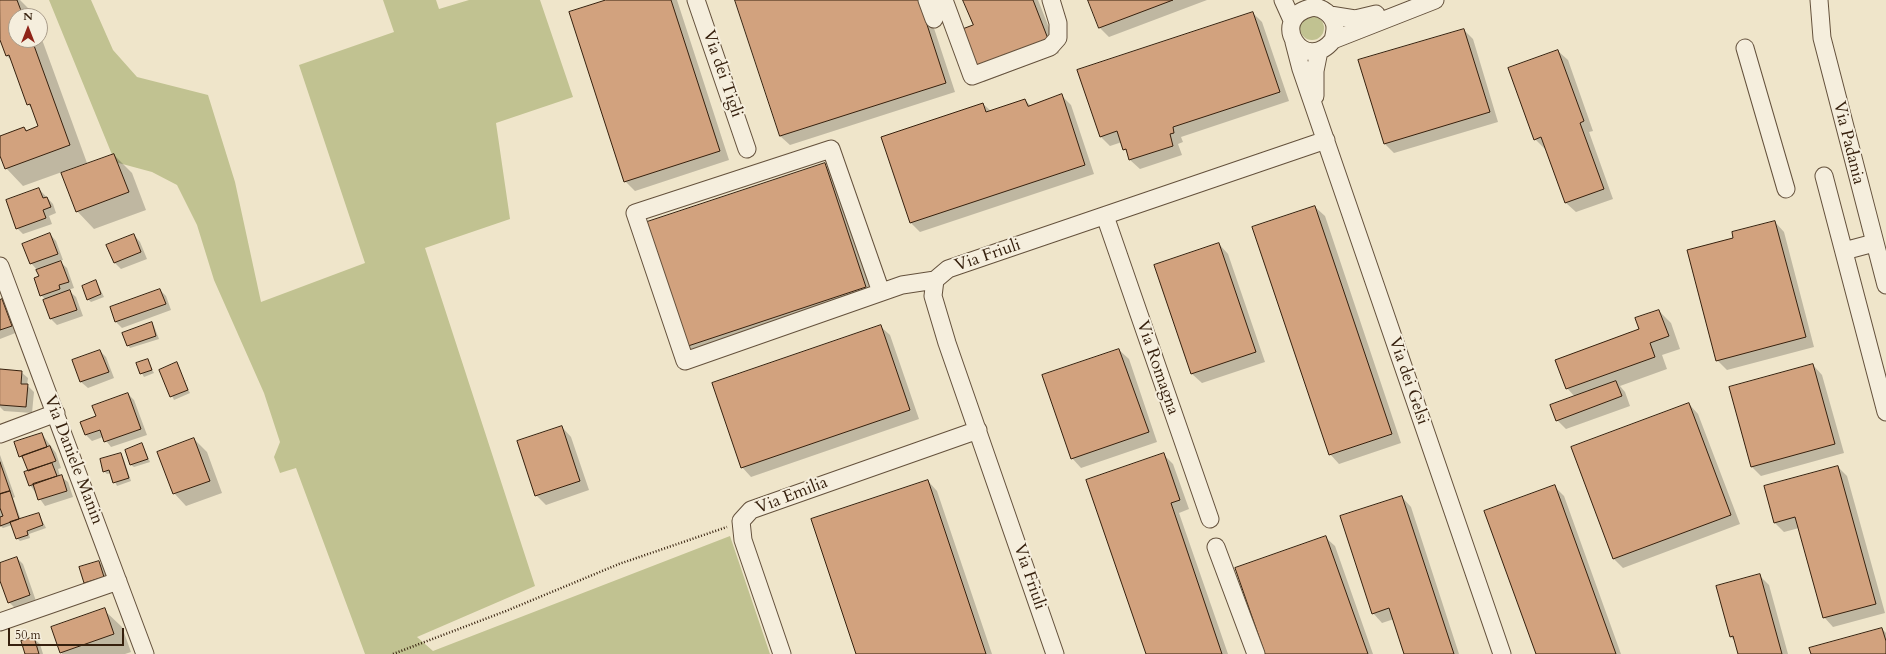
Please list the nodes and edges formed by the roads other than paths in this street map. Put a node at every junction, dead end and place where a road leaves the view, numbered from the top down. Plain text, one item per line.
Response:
1 (696, 0) edge
2 (927, 0) edge
3 (944, 0) edge
4 (1051, 0) edge
5 (1283, 0) edge
6 (1819, 0) edge
7 (1429, 2) edge
8 (1308, 4) edge
9 (1330, 15) junction
10 (934, 19) dead end
11 (1292, 20) junction
12 (1333, 40) junction
13 (1294, 42) junction
14 (1745, 48) dead end
15 (1319, 52) junction
16 (1314, 108) junction
17 (1326, 140) junction
18 (747, 149) dead end
19 (1824, 176) dead end
20 (1786, 189) dead end
21 (1105, 216) junction
22 (1874, 243) junction
23 (1844, 251) junction
24 (0, 266) edge
25 (935, 280) junction
26 (1886, 285) edge
27 (880, 292) junction
28 (1882, 382) edge
29 (1886, 412) edge
30 (56, 413) junction
31 (978, 430) junction
32 (0, 434) edge
33 (1210, 519) dead end
34 (1216, 547) dead end
35 (118, 581) junction
36 (0, 622) edge
37 (145, 654) edge
38 (782, 654) edge
39 (1055, 654) edge
40 (1256, 654) edge
41 (1502, 654) edge

1 - 18 street, Via dei Tigli
2 - 10 street
3 - 4 street
5 - 11 street
6 - 22 street, Via Padania
7 - 9 street
7 - 12 street
8 - 9 street
8 - 11 street
9 - 12 street
11 - 13 street
12 - 15 street
13 - 15 street
13 - 16 street, Via dei Gelsi
14 - 20 street
15 - 16 street
16 - 17 street, Via dei Gelsi
17 - 21 street, Via Friuli
17 - 41 street, Via dei Gelsi
19 - 23 street
21 - 25 street, Via Friuli
21 - 33 street, Via Romagna
22 - 23 street
22 - 26 street, Via Padania
23 - 28 street
24 - 30 street, Via Daniele Manin
25 - 27 street
25 - 31 street, Via Friuli
27 - 27 street
28 - 29 street
30 - 32 street
30 - 35 street, Via Daniele Manin
31 - 38 street, Via Emilia
31 - 39 street, Via Friuli
34 - 40 street
35 - 36 street
35 - 37 street, Via Daniele Manin

